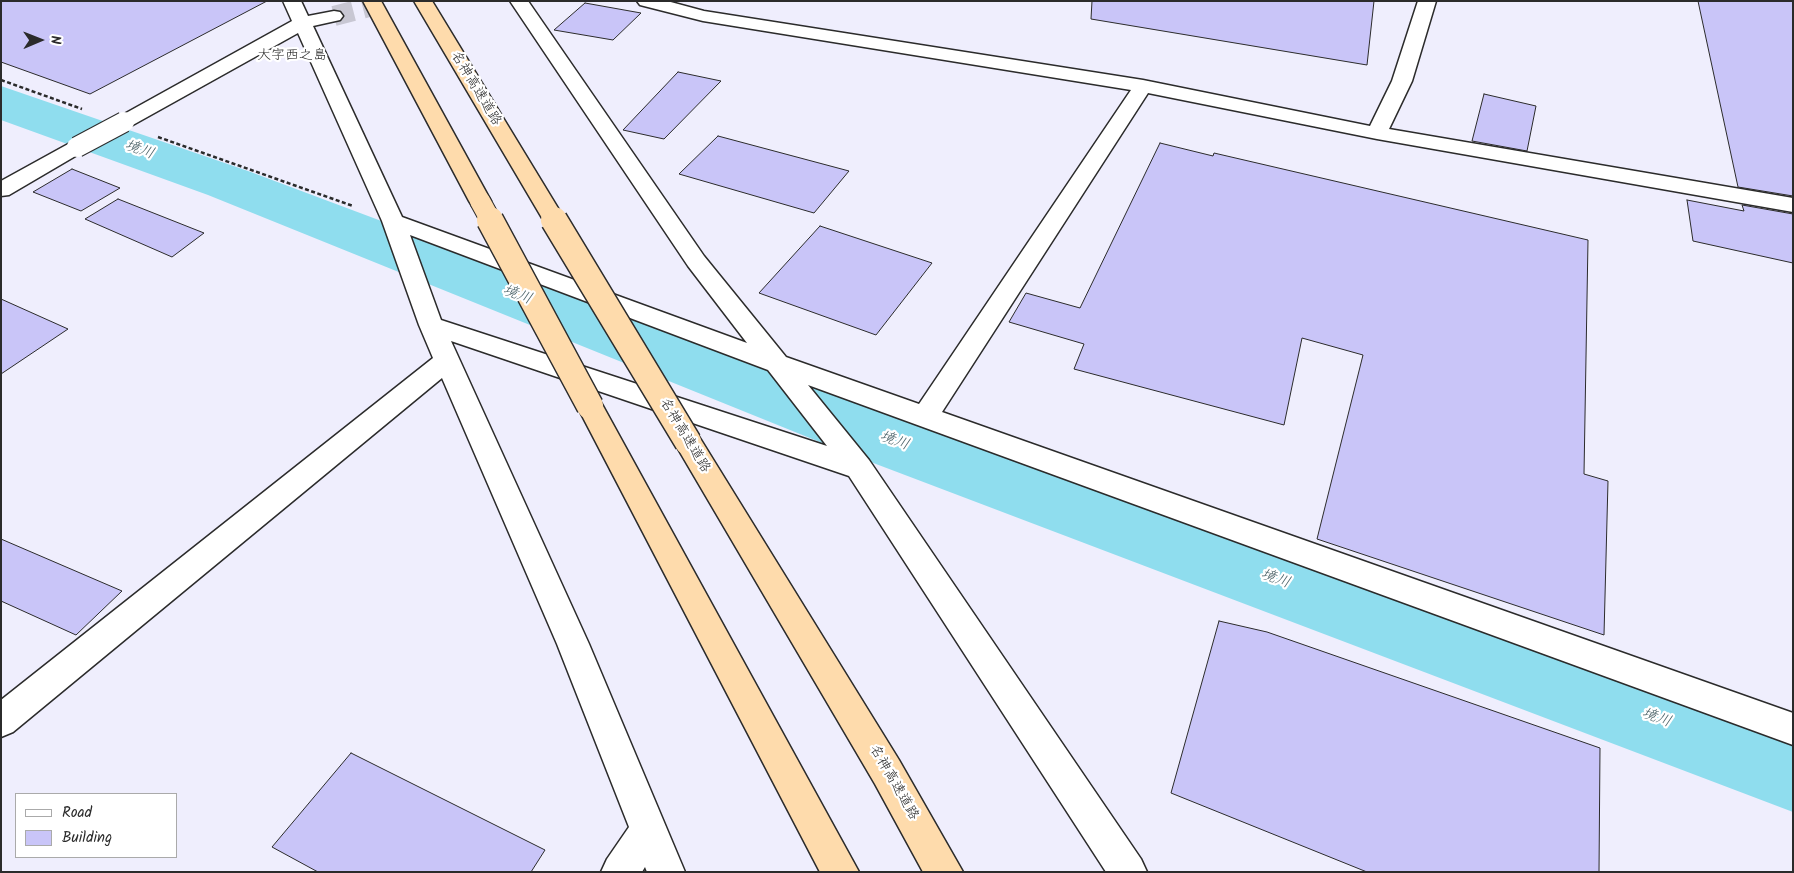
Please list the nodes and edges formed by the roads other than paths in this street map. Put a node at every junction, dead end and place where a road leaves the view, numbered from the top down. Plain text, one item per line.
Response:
1 (292, 1) edge
2 (372, 1) edge
3 (423, 1) edge
4 (519, 1) edge
5 (646, 1) edge
6 (1427, 1) edge
7 (334, 16) tunnel mouth
8 (302, 23) junction
9 (1143, 86) junction
10 (1377, 133) junction
11 (1, 190) edge
12 (1793, 205) edge
13 (393, 221) junction
14 (429, 320) junction
15 (448, 359) junction
16 (778, 364) junction
17 (925, 417) junction
18 (859, 468) junction
19 (1, 721) edge
20 (1793, 729) edge
21 (649, 830) junction
22 (620, 872) edge
23 (666, 872) edge
24 (840, 872) edge
25 (944, 872) edge
26 (1128, 872) edge

1 - 8 street
2 - 24 highway, bridge
3 - 25 highway, 名神高速道路, bridge
4 - 16 street
5 - 9 street
6 - 10 street
7 - 8 street
8 - 11 street, bridge
8 - 13 street
9 - 10 street
9 - 17 street
10 - 12 street
13 - 14 street
13 - 16 street
14 - 15 street
14 - 18 street
15 - 19 street
15 - 21 street
16 - 17 street
16 - 18 street
17 - 20 street
18 - 26 street
21 - 22 street
21 - 23 street

